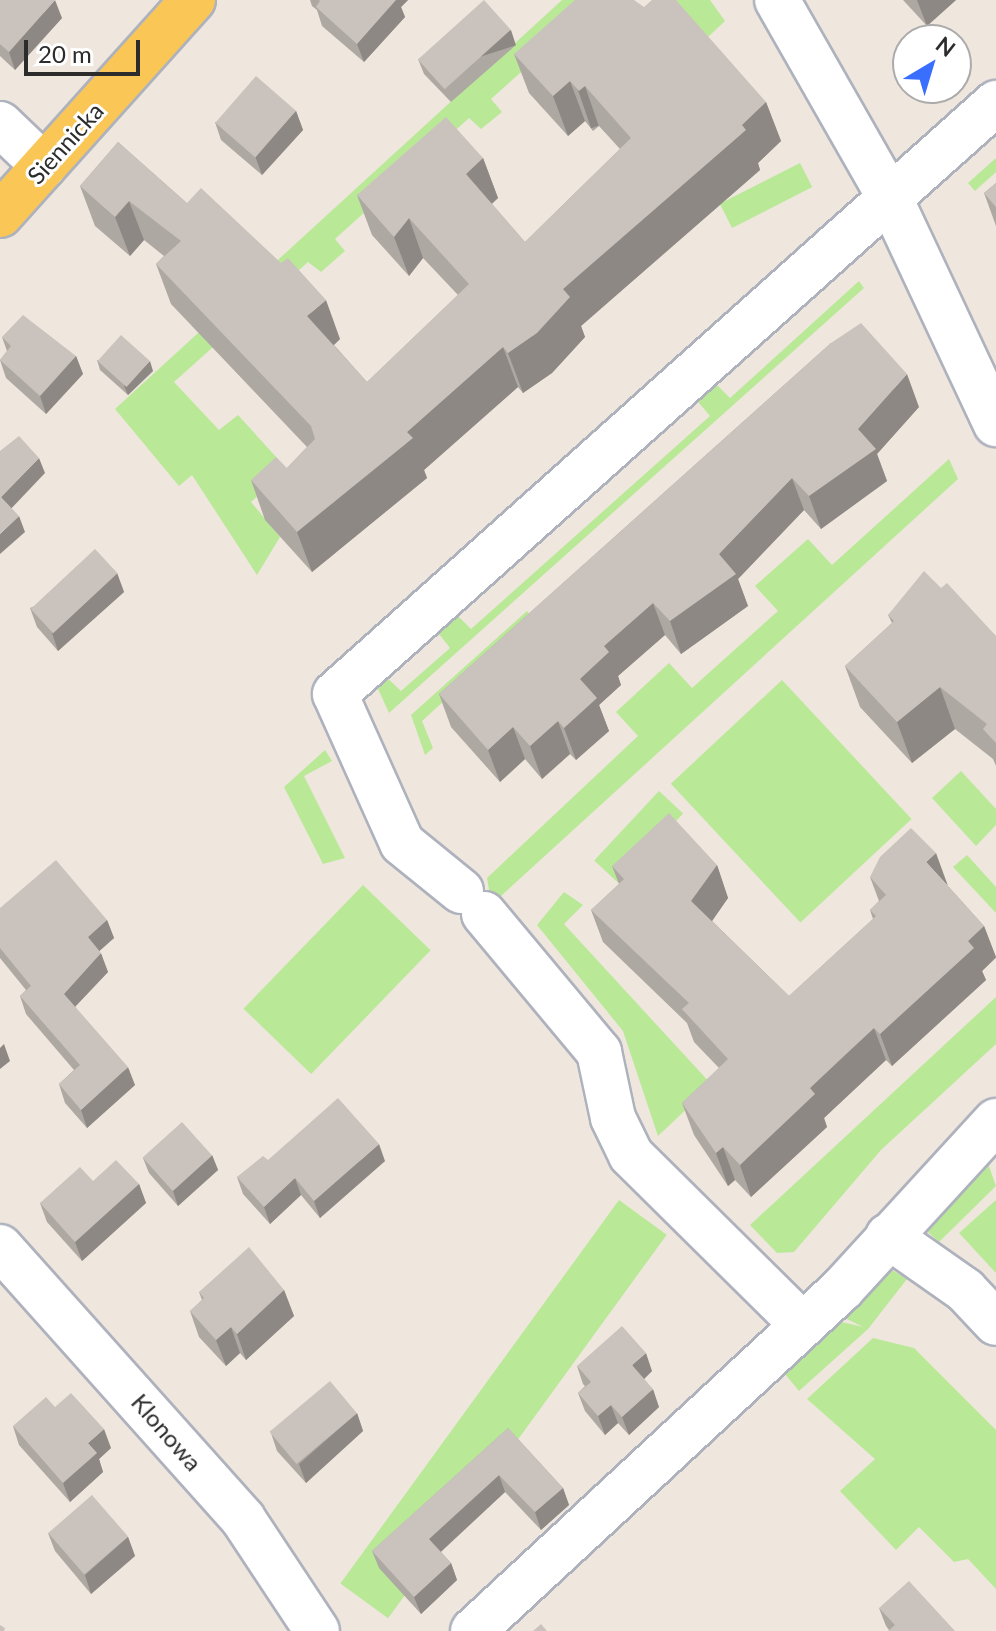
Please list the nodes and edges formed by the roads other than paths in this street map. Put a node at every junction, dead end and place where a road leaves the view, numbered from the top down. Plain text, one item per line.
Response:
1 (193, 0) edge
2 (777, 0) edge
3 (996, 103) edge
4 (0, 124) edge
5 (44, 166) junction
6 (889, 196) junction
7 (0, 215) edge
8 (996, 424) edge
9 (996, 1121) edge
10 (888, 1236) junction
11 (0, 1247) edge
12 (996, 1323) edge
13 (802, 1324) junction
14 (317, 1631) edge
15 (473, 1631) edge

1 - 5 main road, Siennicka
2 - 6 street
3 - 6 street
4 - 5 street
5 - 7 main road, Siennicka
6 - 8 street
6 - 13 street
9 - 10 street
10 - 12 street
10 - 13 street
11 - 14 street, Klonowa
13 - 15 street

